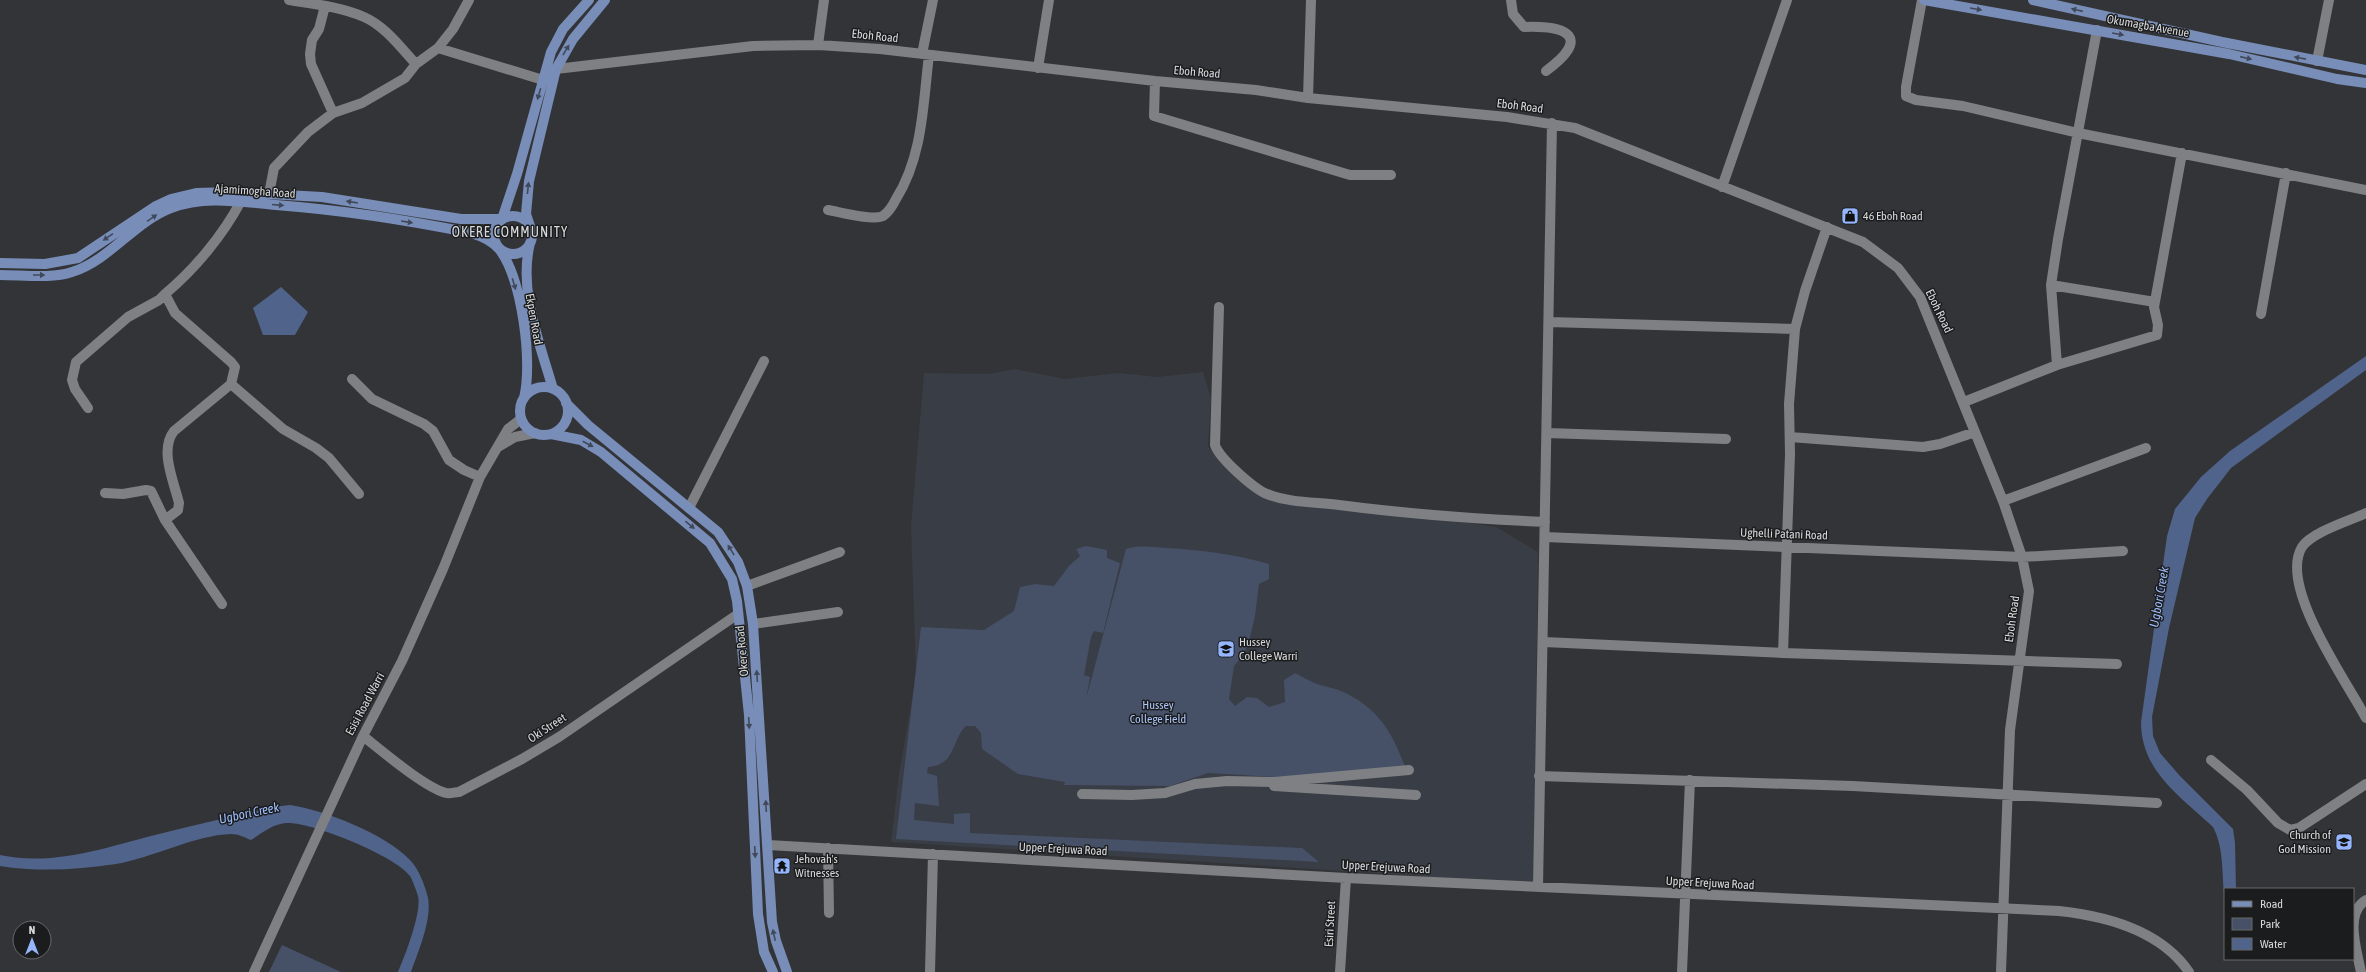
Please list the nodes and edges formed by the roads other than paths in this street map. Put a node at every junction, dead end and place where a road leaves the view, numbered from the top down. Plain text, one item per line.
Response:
1 (289, 0) edge
2 (469, 0) edge
3 (589, 0) edge
4 (605, 0) edge
5 (824, 0) edge
6 (933, 0) edge
7 (1049, 0) edge
8 (1311, 0) edge
9 (1511, 0) edge
10 (1787, 0) edge
11 (1923, 0) edge
12 (2033, 0) edge
13 (2329, 0) edge
14 (325, 6) junction
15 (2097, 30) junction
16 (818, 45) junction
17 (438, 48) junction
18 (925, 54) junction
19 (2317, 61) junction
20 (416, 64) junction
21 (1038, 68) junction
22 (556, 69) junction
23 (2366, 70) edge
24 (1546, 71) dead end
25 (543, 80) junction
26 (1155, 81) junction
27 (2366, 83) edge
28 (1308, 98) junction
29 (333, 113) junction
30 (1552, 123) junction
31 (2078, 133) junction
32 (2182, 153) junction
33 (2286, 173) junction
34 (1391, 175) dead end
35 (1722, 186) junction
36 (2366, 190) edge
37 (269, 194) junction
38 (241, 202) junction
39 (828, 210) dead end
40 (502, 219) junction
41 (530, 226) junction
42 (1827, 227) junction
43 (530, 243) junction
44 (499, 248) junction
45 (0, 264) edge
46 (0, 275) edge
47 (2052, 285) junction
48 (166, 294) junction
49 (2155, 302) junction
50 (1218, 307) dead end
51 (2261, 314) dead end
52 (1549, 322) junction
53 (1795, 329) junction
54 (764, 361) dead end
55 (2057, 365) junction
56 (352, 379) dead end
57 (231, 384) junction
58 (553, 390) junction
59 (524, 398) junction
60 (1964, 402) junction
61 (566, 403) junction
62 (88, 408) dead end
63 (521, 419) junction
64 (1975, 432) junction
65 (535, 433) junction
66 (1547, 433) junction
67 (551, 434) junction
68 (1790, 437) junction
69 (1726, 439) dead end
70 (498, 447) junction
71 (2146, 448) dead end
72 (480, 476) junction
73 (105, 493) dead end
74 (360, 494) dead end
75 (2003, 500) junction
76 (689, 508) junction
77 (2366, 513) edge
78 (164, 520) junction
79 (1545, 522) junction
80 (1545, 537) junction
81 (1788, 547) junction
82 (2123, 551) dead end
83 (840, 552) dead end
84 (2022, 557) junction
85 (747, 586) junction
86 (222, 604) dead end
87 (838, 612) dead end
88 (738, 614) junction
89 (753, 624) junction
90 (1544, 642) junction
91 (1783, 653) junction
92 (2018, 661) junction
93 (2117, 664) dead end
94 (2366, 718) edge
95 (363, 736) junction
96 (2211, 760) dead end
97 (1409, 770) dead end
98 (1539, 776) junction
99 (1690, 780) junction
100 (1211, 783) junction
101 (2366, 784) edge
102 (1082, 794) dead end
103 (1416, 795) dead end
104 (2007, 795) junction
105 (2157, 803) dead end
106 (768, 845) junction
107 (828, 848) junction
108 (933, 854) junction
109 (1346, 878) junction
110 (1538, 887) junction
111 (1685, 895) junction
112 (2366, 900) edge
113 (2004, 908) junction
114 (829, 913) dead end
115 (2185, 970) edge
116 (254, 972) edge
117 (773, 972) edge
118 (787, 972) edge
119 (930, 972) edge
120 (1340, 972) edge
121 (1682, 972) edge
122 (2001, 972) edge
123 (2360, 972) edge

1 - 14 street
2 - 17 street
3 - 25 main road
22 -> 4 main road
5 - 16 street
6 - 18 street
7 - 21 street
8 - 28 street
9 - 24 street
10 - 35 street
11 -> 15 main road, Okumagba Avenue
11 - 31 street
19 -> 12 main road, Okumagba Avenue
13 - 19 street
14 - 20 street
14 - 29 street
15 -> 27 main road, Okumagba Avenue
15 - 31 street
16 - 18 street, Eboh Road
16 - 22 street, Eboh Road
17 - 20 street
17 - 25 street
18 - 21 street, Eboh Road
18 - 39 street
19 - 23 main road, Okumagba Avenue
20 - 29 street
21 - 26 street, Eboh Road
41 -> 22 main road
25 -> 40 main road
26 - 28 street, Eboh Road
26 - 34 street
28 - 30 street, Eboh Road
29 - 37 street
30 - 35 street, Eboh Road
30 - 52 street
31 - 32 street
31 - 47 street
32 - 33 street
32 - 49 street
33 - 36 street
33 - 51 street
35 - 42 street, Eboh Road
40 -> 37 main road, Ajamimogha Road
37 -> 45 main road, Ajamimogha Road
38 -> 44 main road, Ajamimogha Road
46 -> 38 main road, Ajamimogha Road
38 - 48 street
40 - 41 main road
40 - 44 main road
41 - 43 main road
42 - 53 street
42 - 60 street, Eboh Road
43 - 44 main road
43 - 58 main road, Ekpen Road
44 -> 59 main road, Ekpen Road
47 - 49 street
47 - 55 street
48 - 57 street
48 - 62 street
49 - 55 street
50 - 79 street
52 - 53 street
52 - 66 street
53 - 68 street
54 - 76 street
55 - 60 street
56 - 72 street
57 - 74 street
57 - 78 street
58 - 59 main road
58 - 61 main road
59 - 63 main road
60 - 64 street, Eboh Road
61 - 67 main road
61 - 76 main road, Okere Road
63 - 65 main road
63 - 70 street, Esisi Road Warri
64 - 68 street
64 - 75 street, Eboh Road
65 - 67 main road
65 - 70 street
66 - 69 street
66 - 79 street
67 -> 88 main road, Okere Road
68 - 81 street
70 - 72 street, Esisi Road Warri
71 - 75 street
72 - 95 street, Esisi Road Warri
73 - 78 street
75 - 84 street, Eboh Road
85 -> 76 main road, Okere Road
77 - 94 street
78 - 86 street
79 - 80 street
80 - 81 street, Ughelli Patani Road
80 - 90 street
81 - 84 street, Ughelli Patani Road
81 - 91 street
82 - 84 street, Ughelli Patani Road
83 - 85 street
84 - 92 street, Eboh Road
85 - 89 main road, Okere Road
87 - 89 street
88 - 95 street, Oki Street
88 -> 117 main road, Okere Road
106 -> 89 main road, Okere Road
90 - 91 street
90 - 98 street
91 - 92 street
92 - 93 street
92 - 104 street, Eboh Road
95 - 116 street, Esisi Road Warri
96 - 101 street
97 - 100 street
98 - 99 street
98 - 110 street
99 - 104 street
99 - 111 street
100 - 102 street
100 - 103 street
104 - 105 street
104 - 113 street, Eboh Road
106 - 107 street, Upper Erejuwa Road
118 -> 106 main road, Okere Road
107 - 108 street, Upper Erejuwa Road
107 - 114 street
108 - 109 street, Upper Erejuwa Road
108 - 119 street
109 - 110 street, Upper Erejuwa Road
109 - 120 street, Esiri Street
110 - 111 street, Upper Erejuwa Road
111 - 113 street, Upper Erejuwa Road
111 - 121 street
112 - 123 street
113 - 115 street, Upper Erejuwa Road
113 - 122 street, Eboh Road

